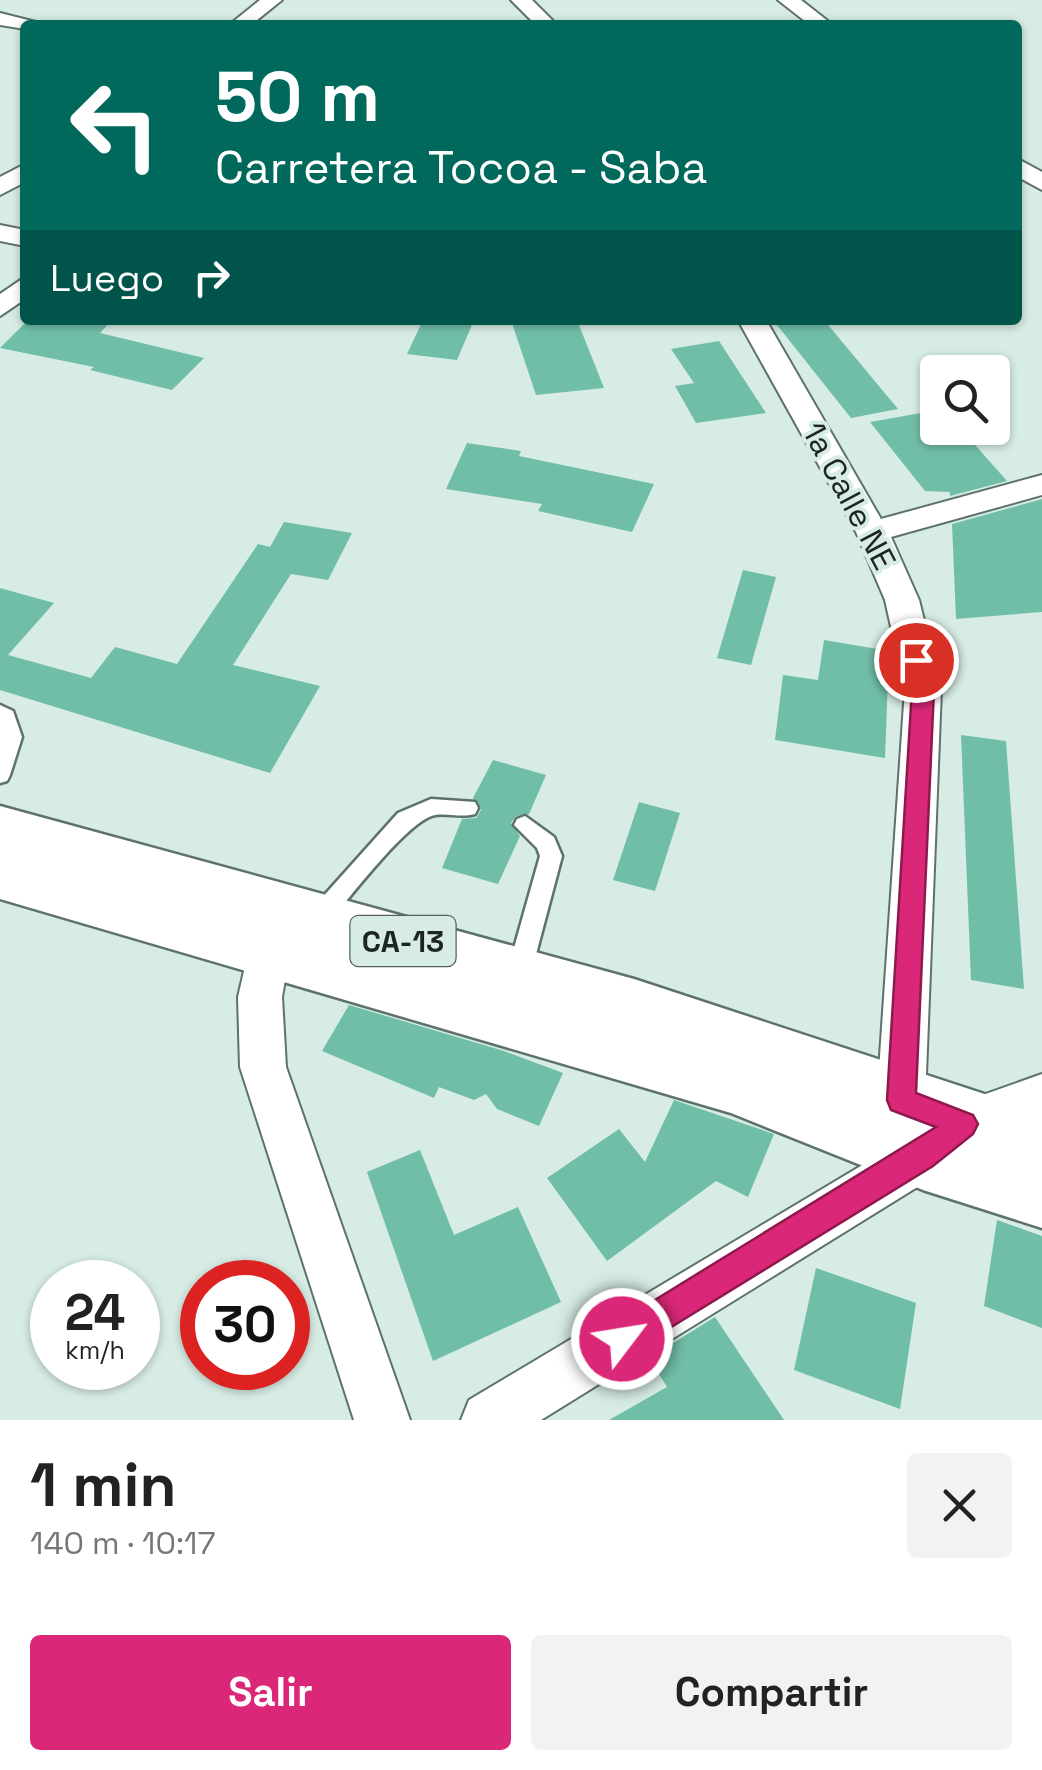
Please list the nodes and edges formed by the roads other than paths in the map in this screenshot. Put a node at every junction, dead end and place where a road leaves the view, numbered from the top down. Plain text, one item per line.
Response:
1 (272, 0) edge
2 (522, 0) edge
3 (788, 0) edge
4 (246, 20) edge
5 (542, 20) edge
6 (816, 20) edge
7 (20, 290) edge
8 (0, 308) edge
9 (755, 325) edge
10 (1042, 485) edge
11 (872, 532) junction
12 (0, 712) edge
13 (0, 775) edge
14 (467, 808) dead end
15 (524, 825) dead end
16 (0, 830) edge
17 (0, 874) edge
18 (287, 926) junction
19 (519, 972) junction
20 (794, 1085) junction
21 (1042, 1096) edge
22 (929, 1127) junction
23 (1042, 1147) edge
24 (1042, 1192) edge
25 (382, 1420) edge
26 (489, 1420) edge

1 - 4 street
2 - 5 street
3 - 6 street
7 - 8 street
9 - 11 street, 1a Calle NE
10 - 11 street
11 - 22 street, 1a Calle NE
12 - 13 lane
14 - 18 lane
15 - 19 lane
16 - 18 main road, CA-13
17 - 18 main road, CA-13
18 - 19 main road, CA-13
18 - 20 main road, CA-13
18 - 25 street
19 - 20 main road, CA-13
20 - 22 main road, CA-13
21 - 22 street
22 - 23 main road, CA-13
22 - 24 main road, CA-13
22 - 26 street

